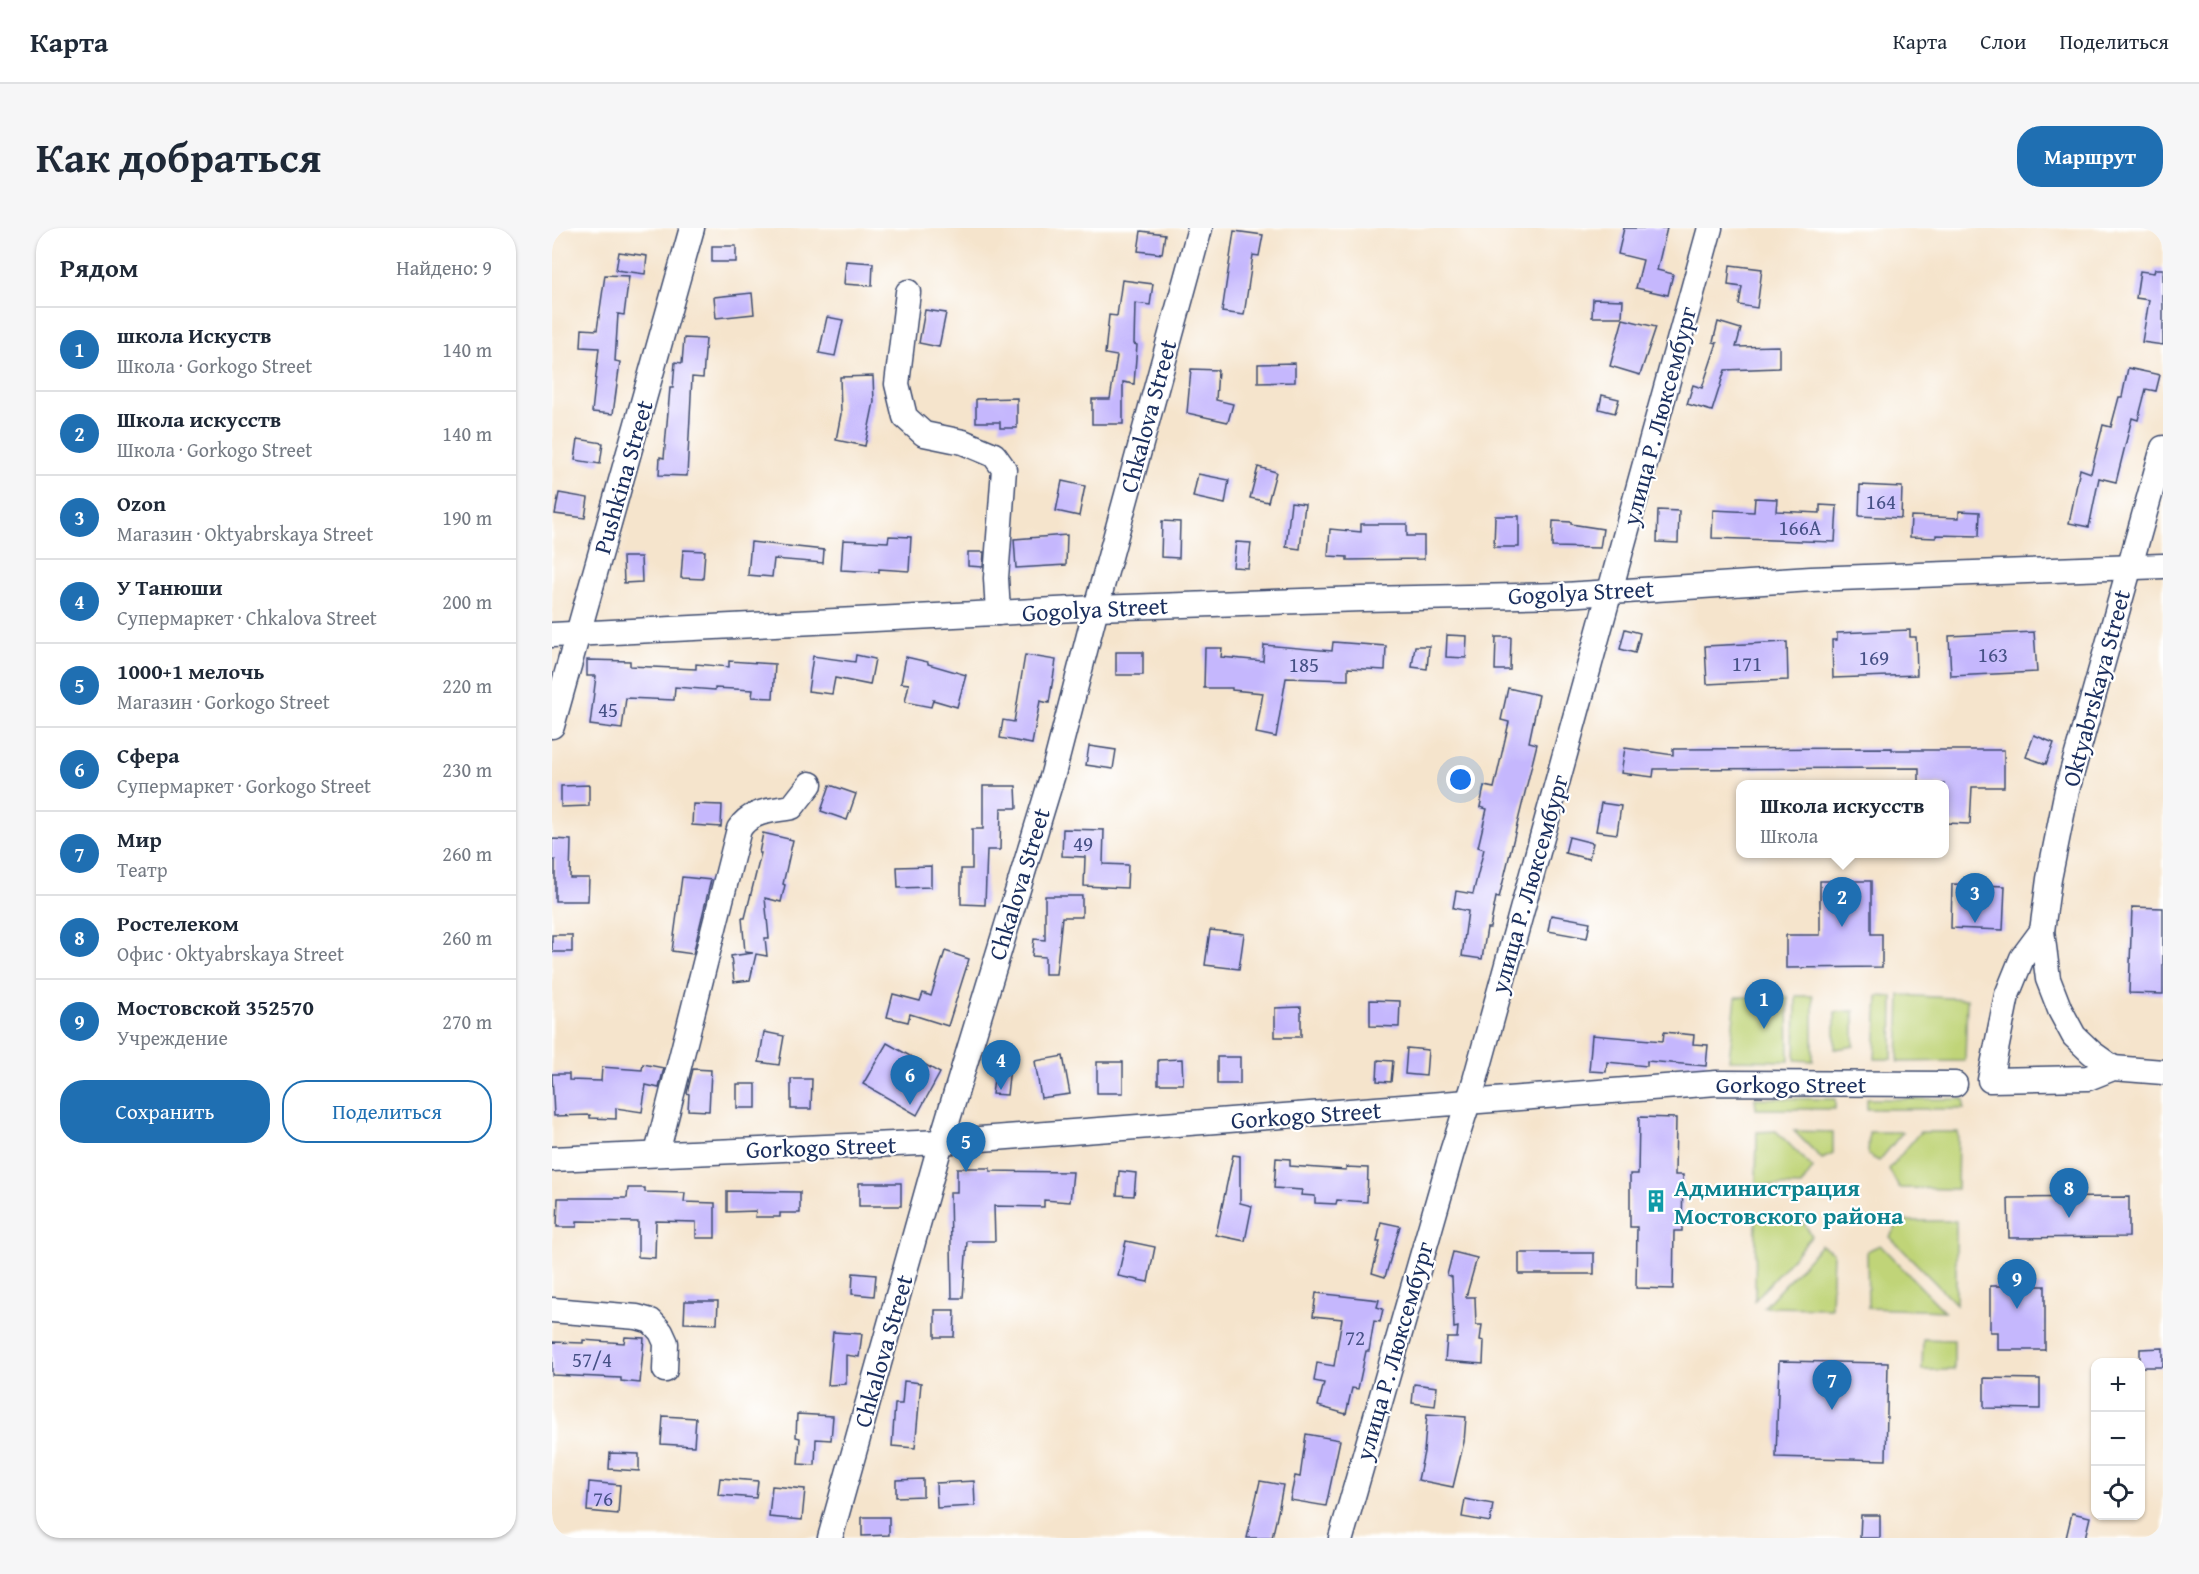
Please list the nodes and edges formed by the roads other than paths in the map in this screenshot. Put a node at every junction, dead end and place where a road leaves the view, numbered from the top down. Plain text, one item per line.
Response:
1 (692, 228) edge
2 (1200, 228) edge
3 (1710, 228) edge
4 (908, 292) dead end
5 (2163, 448) edge
6 (2163, 566) edge
7 (2128, 568) junction
8 (1611, 591) junction
9 (1096, 608) junction
10 (998, 613) junction
11 (552, 635) edge
12 (578, 636) junction
13 (552, 726) edge
14 (810, 784) dead end
15 (2042, 931) junction
16 (2113, 1068) junction
17 (2163, 1072) edge
18 (1954, 1084) dead end
19 (1467, 1104) junction
20 (941, 1142) junction
21 (657, 1153) junction
22 (552, 1159) edge
23 (552, 1310) edge
24 (665, 1370) dead end
25 (830, 1538) edge
26 (1341, 1538) edge

1 - 12 street, Pushkina Street
2 - 9 street, Chkalova Street
3 - 8 street, улица Р. Люксембург
4 - 10 street, Gogolya Street
5 - 7 street, Oktyabrskaya Street
6 - 7 street, Gogolya Street
7 - 8 street, Gogolya Street
7 - 15 street, Oktyabrskaya Street
8 - 9 street, Gogolya Street
8 - 19 street, улица Р. Люксембург
9 - 10 street, Gogolya Street
9 - 20 street, Chkalova Street
10 - 12 street, Gogolya Street
11 - 12 street, Gogolya Street
12 - 13 street, Pushkina Street
14 - 21 street
15 - 16 street, Oktyabrskaya Street
15 - 16 street, Oktyabrskaya Street
16 - 17 street
18 - 19 street, Gorkogo Street
19 - 20 street, Gorkogo Street
19 - 26 street, улица Р. Люксембург
20 - 21 street, Gorkogo Street
20 - 25 street, Chkalova Street
21 - 22 street, Gorkogo Street
23 - 24 street

